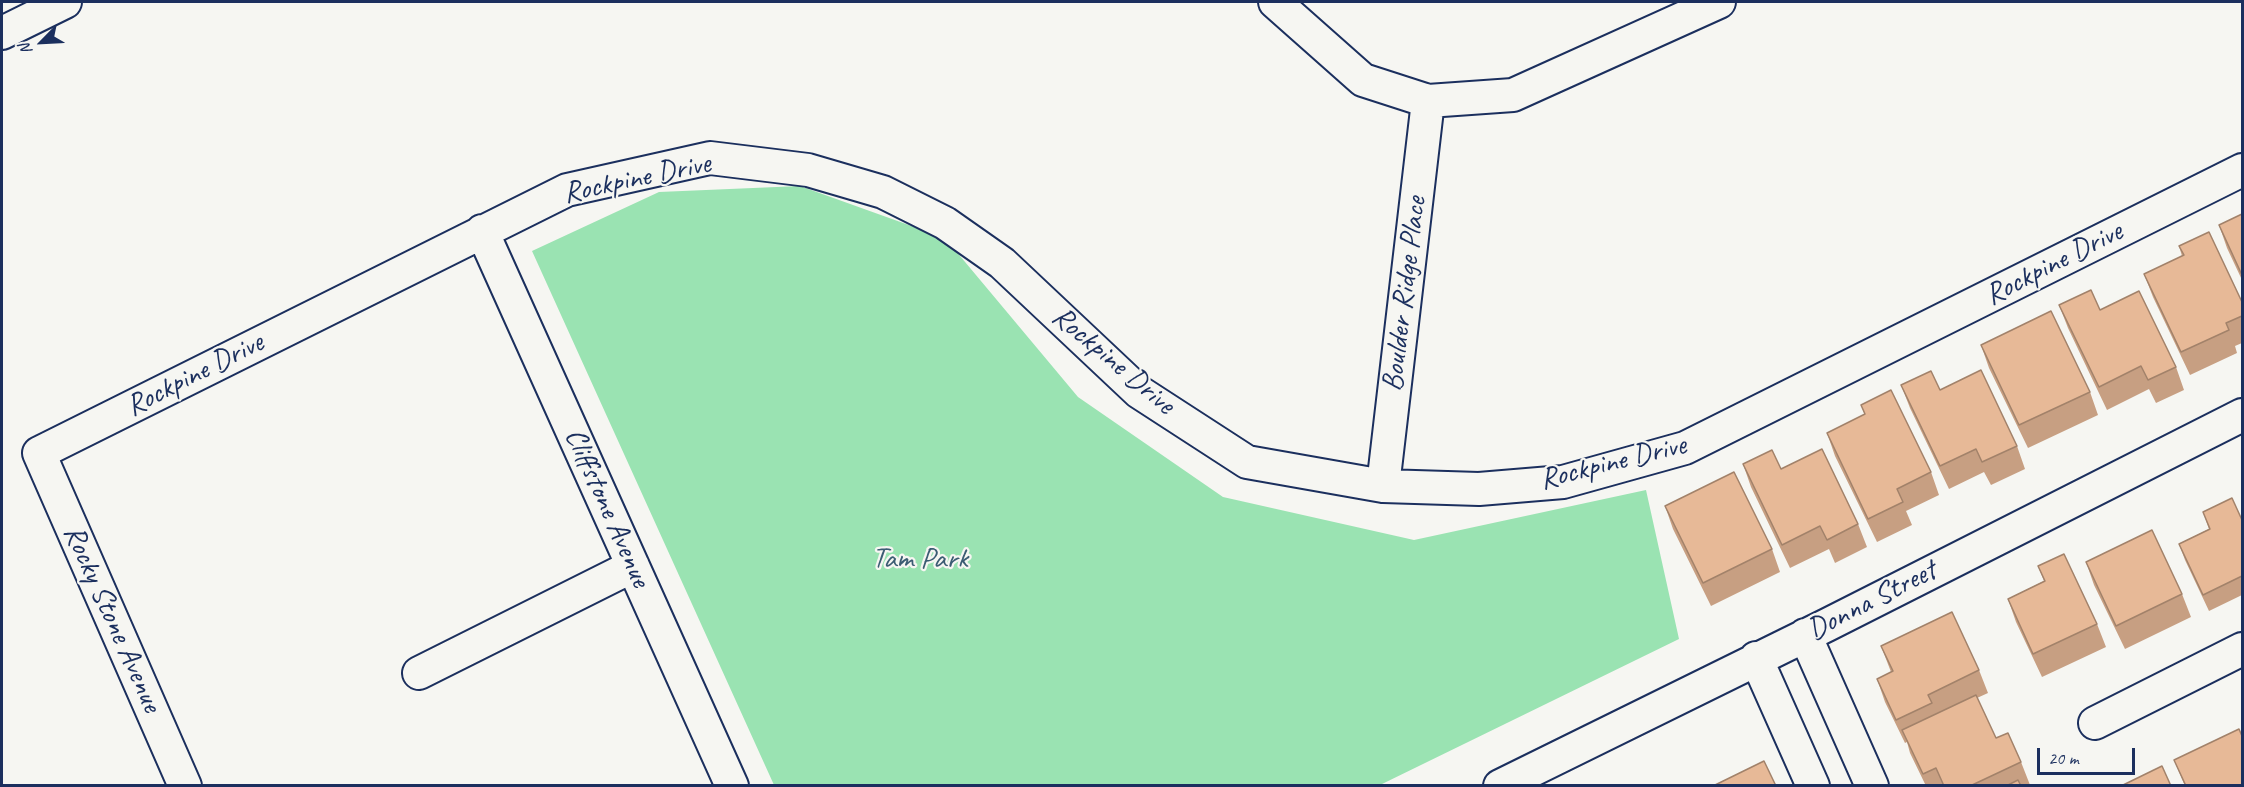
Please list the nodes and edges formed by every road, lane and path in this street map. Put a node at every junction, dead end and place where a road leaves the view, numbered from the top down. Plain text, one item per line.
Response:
1 (65, 2) edge
2 (1275, 2) edge
3 (1719, 2) edge
4 (2, 33) edge
5 (1428, 102) junction
6 (2242, 170) edge
7 (482, 231) junction
8 (2242, 415) edge
9 (39, 453) joint
10 (1383, 486) junction
11 (633, 566) junction
12 (1805, 635) junction
13 (2242, 649) edge
14 (1756, 658) junction
15 (419, 673) dead end
16 (2095, 723) dead end
17 (185, 786) edge
18 (732, 786) edge
19 (1500, 786) edge
20 (1813, 786) edge
21 (1872, 786) edge

1 - 4 street
2 - 5 street
3 - 5 street
5 - 10 street, Boulder Ridge Place
6 - 10 street, Rockpine Drive
7 - 9 street, Rockpine Drive
7 - 10 street, Rockpine Drive
7 - 11 street, Cliffstone Avenue
8 - 12 street, Donna Street
9 - 17 street, Rocky Stone Avenue
11 - 15 street
11 - 18 street, Cliffstone Avenue
12 - 14 street, Donna Street
12 - 21 street
13 - 16 street
14 - 19 street, Donna Street
14 - 20 street

